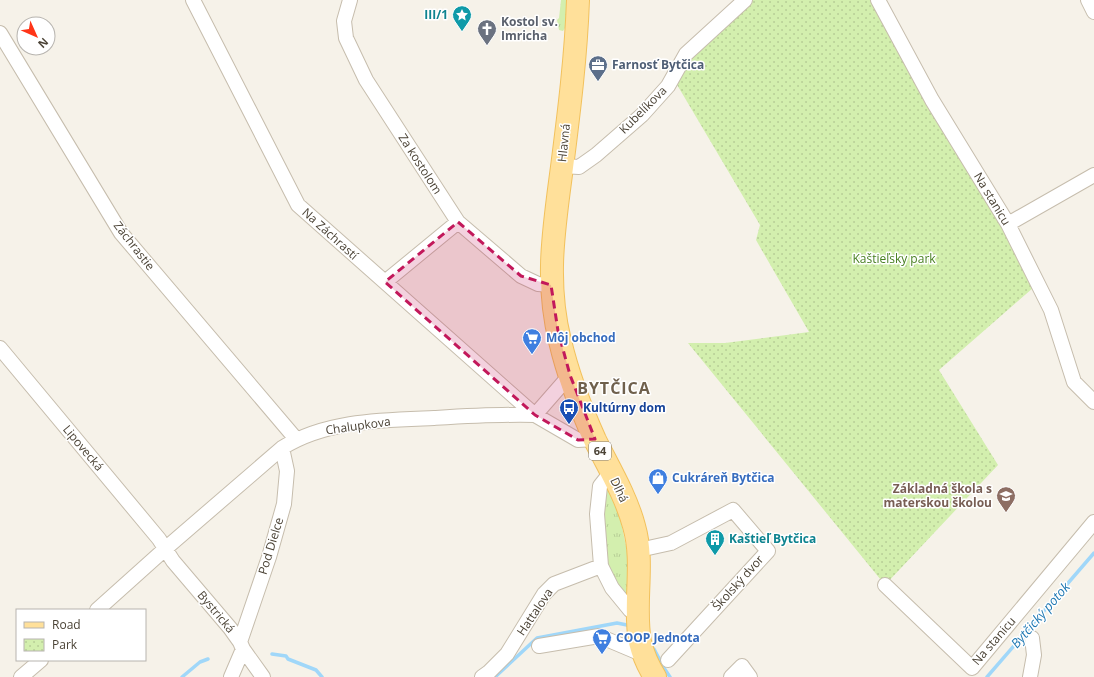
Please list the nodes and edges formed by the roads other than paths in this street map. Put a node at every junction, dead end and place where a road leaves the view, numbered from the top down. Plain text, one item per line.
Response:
1 (193, 0) edge
2 (350, 0) edge
3 (578, 0) edge
4 (745, 0) edge
5 (878, 0) edge
6 (1088, 0) edge
7 (1094, 12) edge
8 (0, 33) edge
9 (562, 166) junction
10 (1094, 175) edge
11 (458, 222) junction
12 (1008, 224) junction
13 (385, 282) junction
14 (551, 286) junction
15 (0, 348) edge
16 (570, 375) junction
17 (1094, 402) edge
18 (535, 415) junction
19 (595, 438) junction
20 (296, 439) junction
21 (282, 448) junction
22 (611, 472) junction
23 (1094, 522) edge
24 (165, 549) junction
25 (638, 550) junction
26 (601, 566) junction
27 (885, 585) dead end
28 (98, 609) edge
29 (638, 616) junction
30 (1032, 638) dead end
31 (242, 646) junction
32 (539, 646) dead end
33 (644, 655) junction
34 (40, 661) edge
35 (662, 669) edge
36 (21, 677) edge
37 (231, 677) edge
38 (263, 677) edge
39 (482, 677) edge
40 (731, 677) edge
41 (750, 677) edge
42 (1030, 677) edge

1 - 13 street, Na Záchrastí
2 - 11 street, Za kostolom
3 - 9 main road, Hlavná / 64
4 - 9 street, Kubelíkova
5 - 12 street, Na stanicu
6 - 7 street
8 - 20 street, Záchrastie
9 - 14 main road, Hlavná / 64
10 - 12 street
11 - 13 street
11 - 14 street, Za kostolom
12 - 17 street, Na stanicu
13 - 18 street, Na Záchrastí
14 - 16 main road, Dlhá / 64
15 - 24 street, Lipovecká
16 - 18 street
16 - 19 main road, Dlhá / 64
18 - 19 street, Na Záchrastí
18 - 20 street, Chalupkova
19 - 22 main road, Dlhá / 64
20 - 21 street, Chalupkova
21 - 24 street, Chalupkova
21 - 31 street, Pod Dielce
22 - 25 main road, Dlhá / 64
22 - 26 street
23 - 27 street, Na stanicu
24 - 28 street, Chalupkova
24 - 31 street, Bystrická
25 - 29 main road, Dlhá / 64
25 - 35 street, Školský dvor
26 - 29 street
26 - 39 street, Hattalova
29 - 33 main road, Dlhá / 64
30 - 42 street
31 - 37 street, Pod Dielce
31 - 38 street, Bystrická
32 - 33 street, Hattalova
33 - 35 main road, Dlhá / 64
34 - 36 street
40 - 41 street

